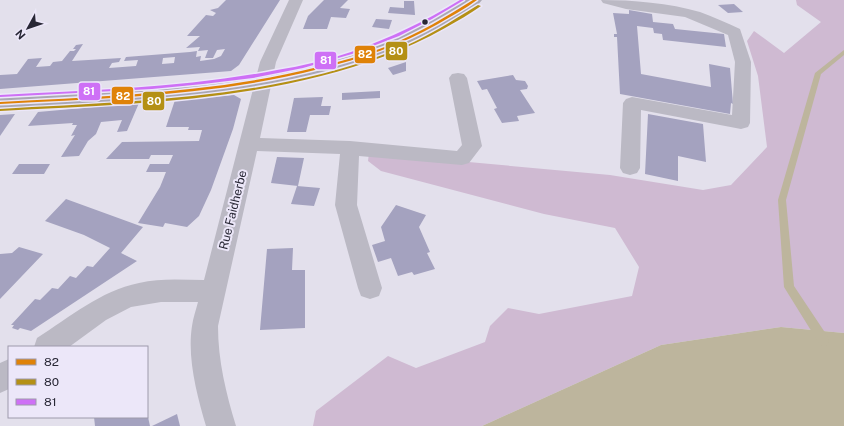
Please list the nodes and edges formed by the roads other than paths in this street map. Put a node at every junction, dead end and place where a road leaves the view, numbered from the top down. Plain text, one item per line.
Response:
1 (296, 0) edge
2 (475, 0) edge
3 (608, 0) edge
4 (458, 78) dead end
5 (263, 81) junction
6 (0, 103) edge
7 (249, 144) junction
8 (350, 148) junction
9 (630, 168) dead end
10 (370, 288) dead end
11 (212, 291) junction
12 (49, 346) edge
13 (221, 426) edge

1 - 5 street, Rue Faidherbe
2 - 5 main road
3 - 9 street
4 - 8 street
5 - 6 main road
5 - 7 street, Rue Faidherbe
7 - 8 street
7 - 11 street, Rue Faidherbe
8 - 10 street
11 - 12 street
11 - 13 street, Rue Faidherbe

